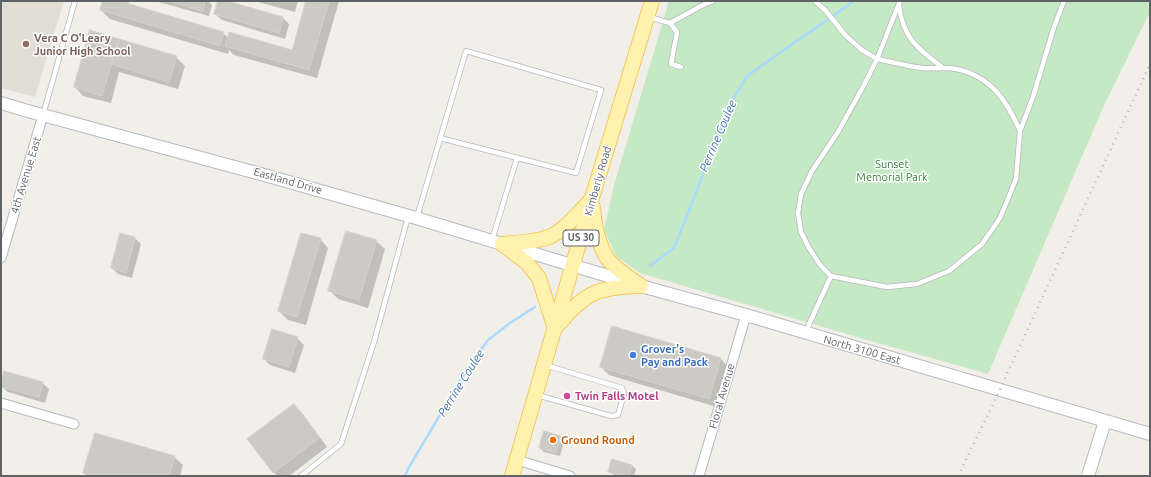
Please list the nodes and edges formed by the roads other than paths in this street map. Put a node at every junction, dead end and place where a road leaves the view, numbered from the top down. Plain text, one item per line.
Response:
1 (75, 1) edge
2 (652, 1) edge
3 (713, 1) edge
4 (815, 1) edge
5 (1064, 1) edge
6 (899, 3) edge
7 (647, 17) junction
8 (670, 23) junction
9 (877, 59) junction
10 (681, 67) dead end
11 (942, 67) junction
12 (1, 103) edge
13 (43, 115) junction
14 (1020, 131) junction
15 (440, 138) junction
16 (517, 158) junction
17 (592, 198) junction
18 (412, 217) junction
19 (497, 243) junction
20 (1, 258) edge
21 (574, 266) junction
22 (831, 276) junction
23 (641, 286) junction
24 (746, 315) junction
25 (555, 330) junction
26 (805, 333) junction
27 (545, 365) junction
28 (536, 395) junction
29 (1, 403) edge
30 (1105, 421) junction
31 (74, 424) dead end
32 (1150, 434) edge
33 (517, 460) junction
34 (301, 476) edge
35 (512, 476) edge
36 (570, 476) edge
37 (699, 476) edge
38 (1088, 476) edge

1 - 13 lane
2 - 7 main road, Kimberly Road / US 30
3 - 8 lane
4 - 9 lane
5 - 14 lane
6 - 9 lane
6 - 11 lane
7 - 8 lane
7 - 17 main road, Kimberly Road / US 30
8 - 10 lane
9 - 11 lane
9 - 22 lane
11 - 14 lane
12 - 13 main road, Eastland Drive
13 - 18 main road, Eastland Drive
13 - 20 street, 4th Avenue East
14 - 22 lane
15 - 16 lane
15 - 16 lane
15 - 18 lane
16 - 19 lane
17 - 19 main road
17 - 21 main road, Kimberly Road / US 30
17 - 23 main road
18 - 19 main road, Eastland Drive
18 - 34 lane
19 - 21 main road, Eastland Drive
19 - 25 main road
21 - 23 main road, North 3100 East
21 - 25 main road, Kimberly Road / US 30
22 - 26 lane
23 - 24 main road, North 3100 East
23 - 25 main road
24 - 26 main road, North 3100 East
24 - 37 street, Floral Avenue
25 - 27 main road, Kimberly Road / US 30
26 - 30 main road, North 3100 East
27 - 28 main road, Kimberly Road / US 30
27 - 28 lane
28 - 33 main road, Kimberly Road / US 30
29 - 31 street
30 - 32 main road, North 3100 East
30 - 38 main road
33 - 35 main road, Kimberly Road / US 30
33 - 36 street

